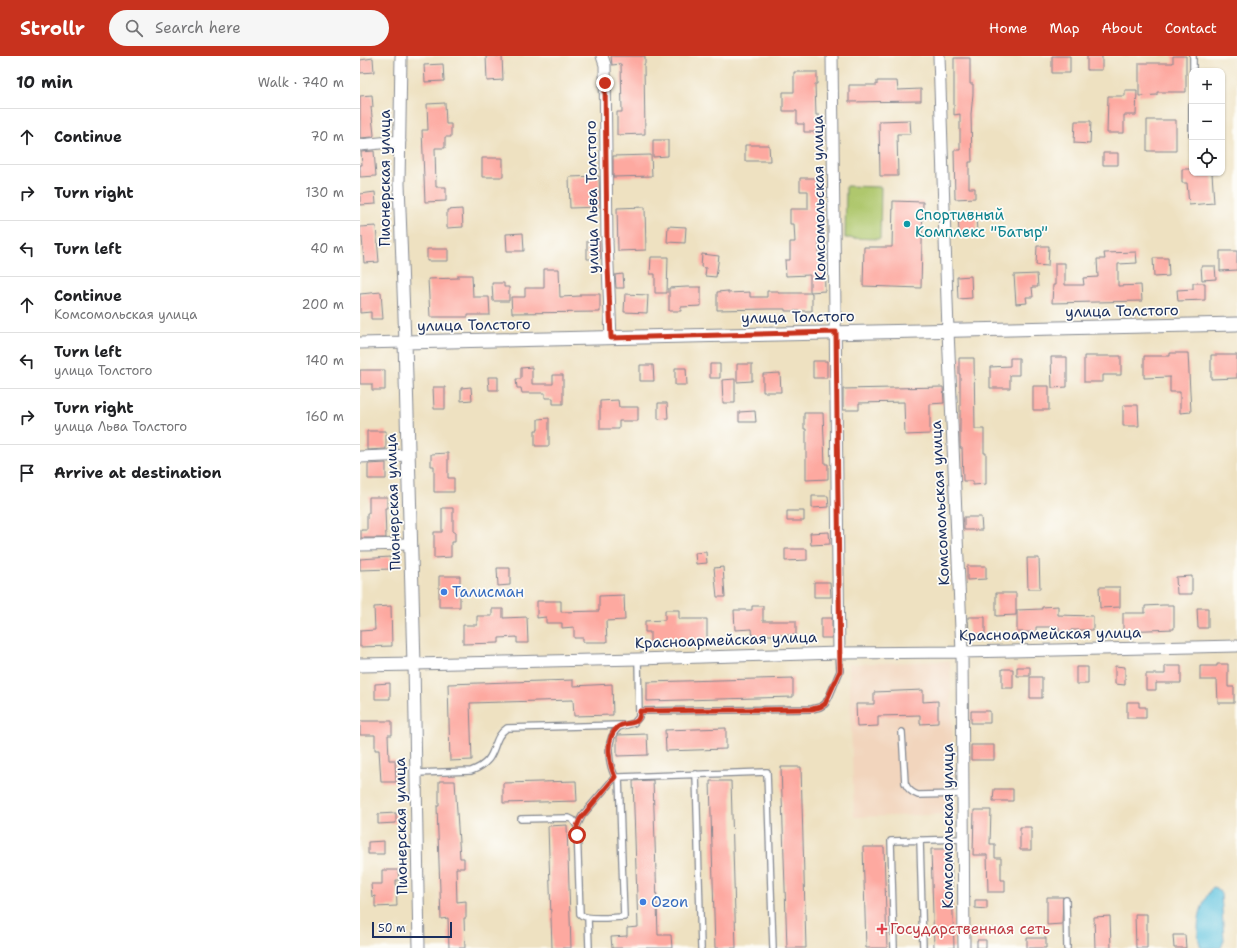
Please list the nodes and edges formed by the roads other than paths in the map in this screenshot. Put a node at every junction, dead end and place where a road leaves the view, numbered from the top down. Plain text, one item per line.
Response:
1 (401, 56) edge
2 (602, 56) edge
3 (832, 56) edge
4 (939, 56) edge
5 (1193, 56) edge
6 (1193, 68) edge
7 (400, 141) junction
8 (360, 145) edge
9 (1237, 324) edge
10 (948, 331) junction
11 (836, 332) junction
12 (611, 338) junction
13 (405, 342) junction
14 (360, 343) edge
15 (408, 455) junction
16 (360, 457) edge
17 (410, 544) junction
18 (360, 545) edge
19 (1237, 646) edge
20 (962, 652) junction
21 (839, 653) junction
22 (638, 659) junction
23 (414, 664) junction
24 (360, 665) edge
25 (640, 711) junction
26 (622, 725) junction
27 (902, 732) dead end
28 (416, 773) junction
29 (696, 774) junction
30 (617, 777) junction
31 (963, 794) junction
32 (521, 819) dead end
33 (577, 826) junction
34 (964, 839) junction
35 (920, 840) junction
36 (1066, 900) dead end
37 (588, 918) junction
38 (419, 948) edge
39 (589, 948) edge
40 (701, 948) edge
41 (773, 948) edge
42 (894, 948) edge
43 (923, 948) edge
44 (964, 948) edge
45 (1067, 948) edge

1 - 7 street, Пионерская улица
2 - 12 street, улица Льва Толстого
3 - 11 street, Комсомольская улица
4 - 10 street, Комсомольская улица
5 - 6 lane
7 - 8 street
7 - 13 street, Пионерская улица
9 - 10 street, улица Толстого
10 - 11 street, улица Толстого
10 - 20 street, Комсомольская улица
11 - 12 street, улица Толстого
11 - 21 street, Комсомольская улица
12 - 13 street, улица Толстого
13 - 14 street, улица Толстого
13 - 15 street, Пионерская улица
15 - 16 street
15 - 17 street, Пионерская улица
17 - 18 street
17 - 23 street, Пионерская улица
19 - 20 street, Красноармейская улица
20 - 21 street, Красноармейская улица
20 - 31 street, Комсомольская улица
21 - 22 street, Красноармейская улица
21 - 25 lane
22 - 23 street, Красноармейская улица
22 - 25 lane
23 - 24 street, Красноармейская улица
23 - 28 street, Пионерская улица
25 - 26 lane
26 - 28 lane
26 - 30 lane
27 - 31 lane
28 - 38 street, Пионерская улица
29 - 30 lane
29 - 40 lane
29 - 41 lane
30 - 33 lane
30 - 37 lane
31 - 34 street, Комсомольская улица
32 - 33 lane
33 - 37 lane
34 - 35 lane
34 - 44 street, Комсомольская улица
35 - 42 lane
35 - 43 lane
36 - 45 lane
37 - 39 lane

